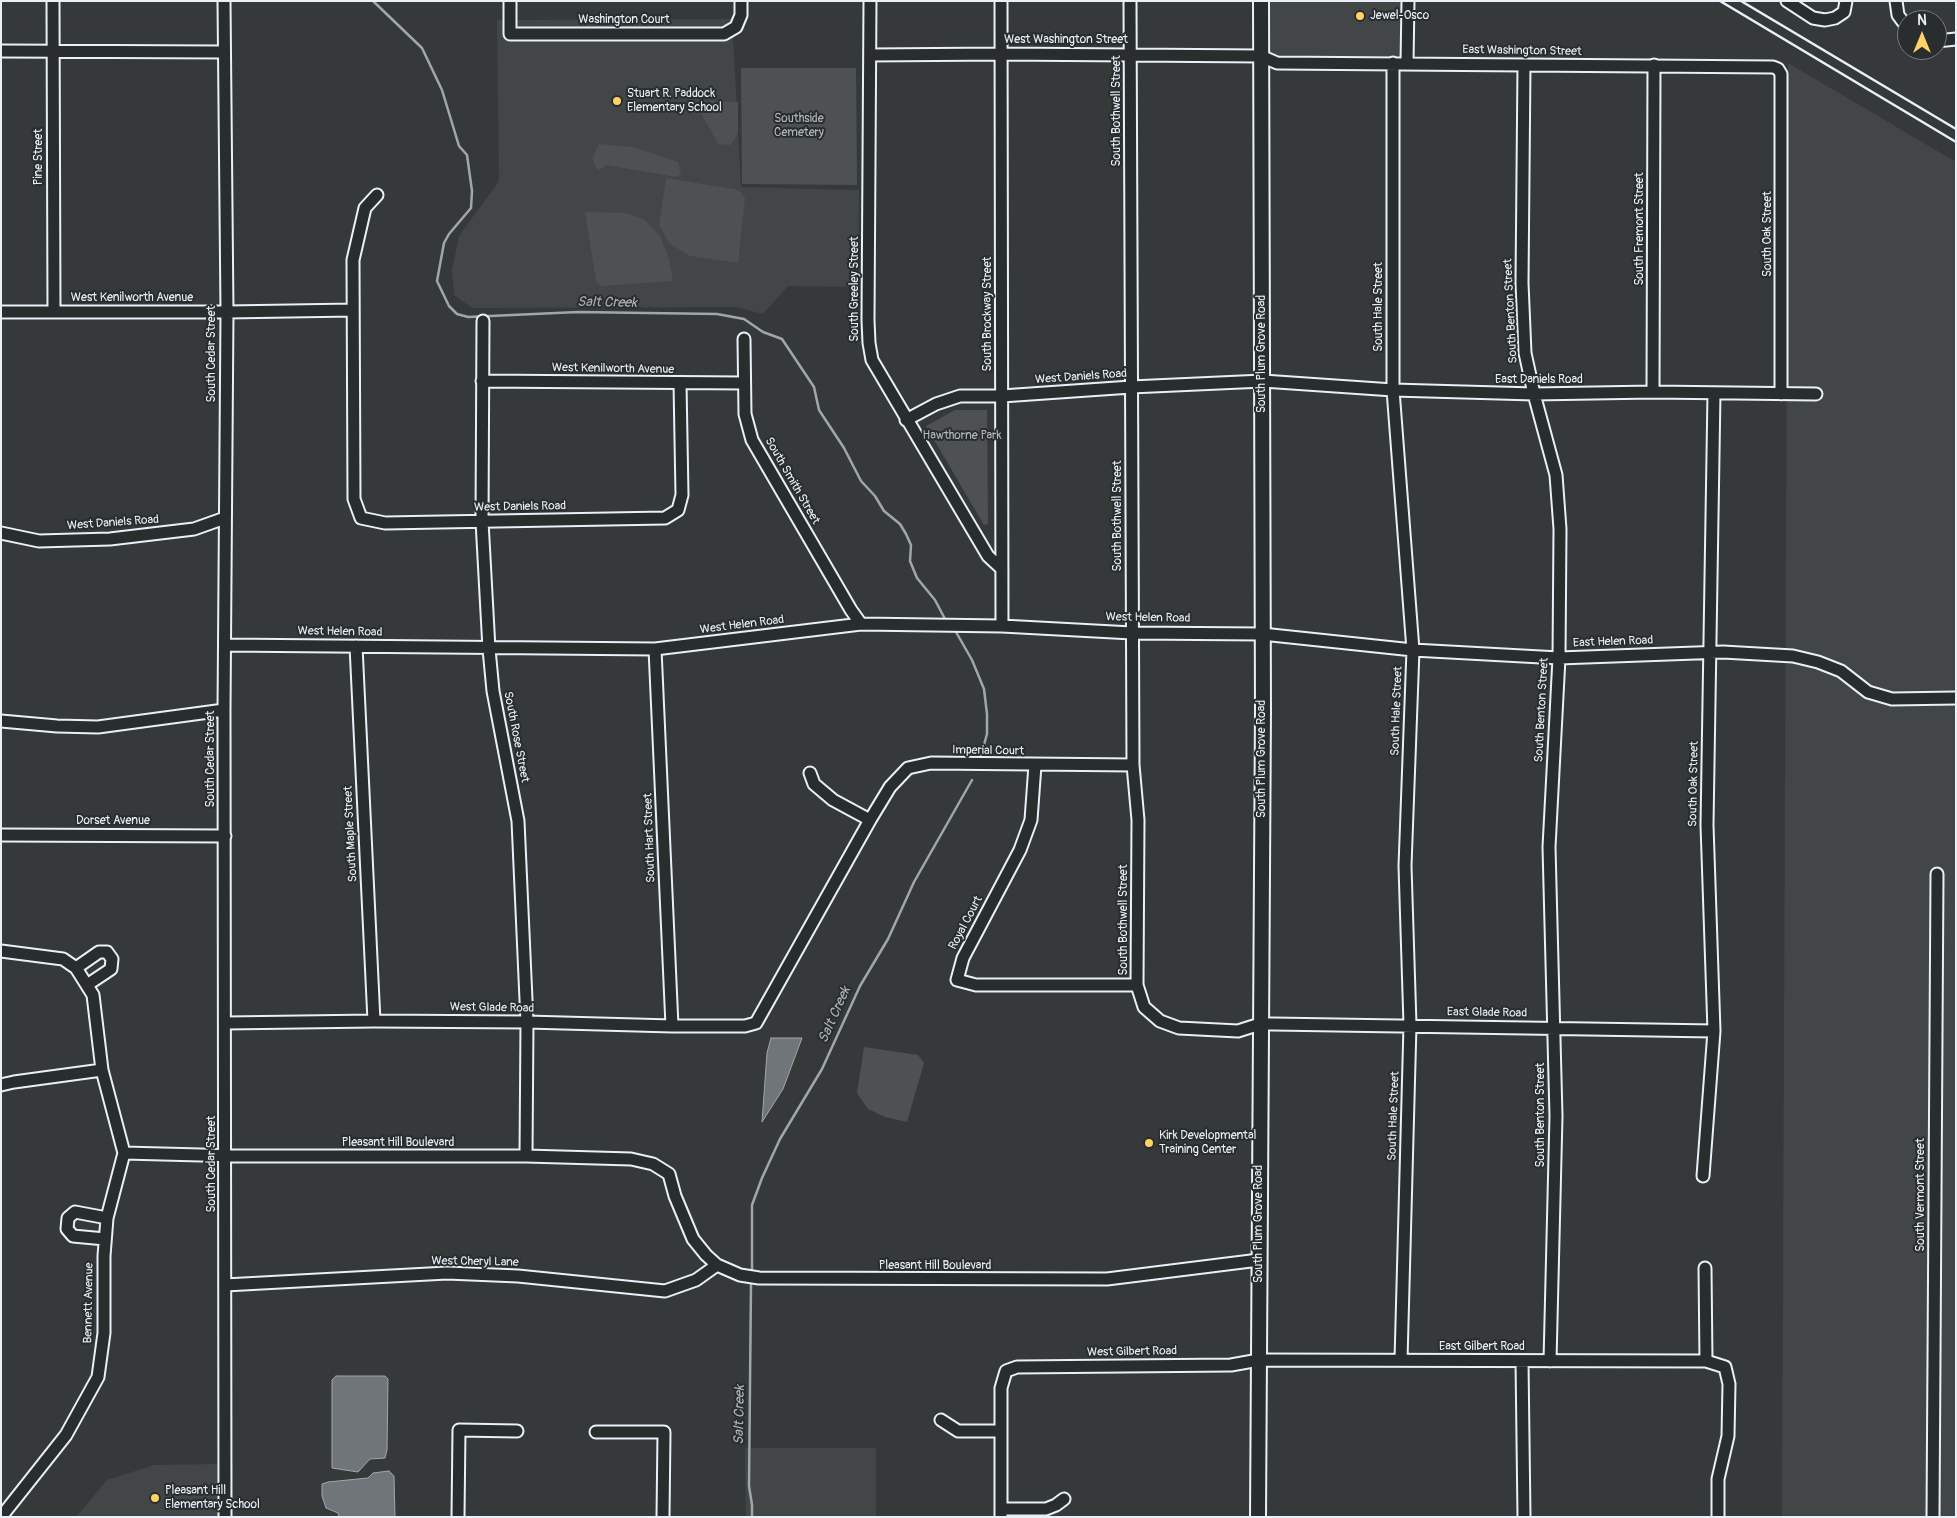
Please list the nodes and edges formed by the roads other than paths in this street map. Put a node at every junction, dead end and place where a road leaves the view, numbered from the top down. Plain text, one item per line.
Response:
1 (54, 1) edge
2 (224, 1) edge
3 (510, 1) edge
4 (741, 1) edge
5 (870, 1) edge
6 (1001, 1) edge
7 (1130, 1) edge
8 (1262, 1) edge
9 (1408, 1) edge
10 (1787, 1) edge
11 (1846, 1) edge
12 (1, 51) edge
13 (53, 52) junction
14 (224, 52) junction
15 (1001, 54) junction
16 (1130, 54) junction
17 (870, 55) junction
18 (1262, 56) junction
19 (1393, 63) junction
20 (1407, 63) junction
21 (1524, 65) junction
22 (1654, 65) junction
23 (1782, 74) joint
24 (377, 195) dead end
25 (353, 310) junction
26 (1, 312) edge
27 (54, 312) junction
28 (227, 312) junction
29 (483, 321) dead end
30 (744, 339) dead end
31 (482, 381) junction
32 (1262, 381) junction
33 (680, 383) junction
34 (743, 383) junction
35 (1131, 387) junction
36 (1393, 390) junction
37 (1653, 392) junction
38 (1714, 393) junction
39 (1534, 394) junction
40 (1781, 394) junction
41 (1816, 394) dead end
42 (1002, 396) junction
43 (906, 420) junction
44 (225, 518) junction
45 (482, 521) junction
46 (1, 533) edge
47 (1002, 569) junction
48 (861, 624) junction
49 (1002, 626) junction
50 (1132, 633) junction
51 (1262, 634) junction
52 (225, 646) junction
53 (356, 646) junction
54 (489, 649) junction
55 (655, 649) junction
56 (1413, 650) junction
57 (1711, 653) junction
58 (1559, 658) junction
59 (1956, 698) edge
60 (224, 710) junction
61 (1, 720) edge
62 (1035, 765) junction
63 (1132, 765) junction
64 (810, 773) dead end
65 (870, 820) junction
66 (1, 835) edge
67 (225, 836) junction
68 (1937, 874) dead end
69 (1, 951) edge
70 (76, 968) junction
71 (87, 985) junction
72 (1137, 985) junction
73 (374, 1021) junction
74 (527, 1022) junction
75 (226, 1023) junction
76 (756, 1023) joint
77 (1260, 1024) junction
78 (672, 1026) junction
79 (1410, 1026) junction
80 (1555, 1028) junction
81 (1714, 1031) junction
82 (102, 1070) junction
83 (1, 1085) edge
84 (124, 1154) junction
85 (225, 1156) junction
86 (526, 1156) junction
87 (1703, 1176) dead end
88 (107, 1218) junction
89 (105, 1239) junction
90 (1259, 1260) junction
91 (717, 1265) junction
92 (1705, 1268) dead end
93 (226, 1285) junction
94 (1259, 1360) junction
95 (1401, 1360) junction
96 (1522, 1361) junction
97 (1550, 1361) junction
98 (1706, 1361) junction
99 (941, 1420) dead end
100 (517, 1431) dead end
101 (1001, 1431) junction
102 (596, 1432) dead end
103 (1064, 1499) dead end
104 (1001, 1513) edge
105 (1, 1517) edge
106 (226, 1517) edge
107 (458, 1517) edge
108 (663, 1517) edge
109 (1258, 1517) edge
110 (1524, 1517) edge
111 (1718, 1517) edge
112 (1933, 1517) edge

1 - 13 street, Pine Street
2 - 14 street, South Cedar Street
3 - 4 street, Washington Court
5 - 17 street, South Greeley Street
6 - 15 street, South Brockway Street
7 - 16 street, South Bothwell Street
8 - 18 main road, South Plum Grove Road
9 - 20 street
10 - 11 street
12 - 13 street
13 - 14 street
13 - 27 street, Pine Street
14 - 28 street, South Cedar Street
15 - 16 street, West Washington Street
15 - 17 street, West Washington Street
15 - 42 street, South Brockway Street
16 - 18 street, West Washington Street
16 - 35 street, South Bothwell Street
17 - 43 street, South Greeley Street
18 - 19 street, East Washington Street
18 - 32 main road, South Plum Grove Road
19 - 20 street, East Washington Street
19 - 36 street, South Hale Street
20 - 21 street, East Washington Street
21 - 22 street, East Washington Street
21 - 39 street, South Benton Street
22 - 23 street, East Washington Street
22 - 37 street, South Fremont Street
23 - 40 street, South Oak Street
24 - 25 street
25 - 28 street, West Kenilworth Avenue
25 - 45 street, West Daniels Road
26 - 27 street, West Kenilworth Avenue
27 - 28 street, West Kenilworth Avenue
28 - 44 street, South Cedar Street
29 - 31 street, South Rose Street
30 - 34 street, South Smith Street
31 - 33 street, West Kenilworth Avenue
31 - 45 street, South Rose Street
32 - 35 street, West Daniels Road
32 - 36 street, East Daniels Road
32 - 51 main road, South Plum Grove Road
33 - 34 street, West Kenilworth Avenue
33 - 45 street, West Daniels Road
34 - 48 street, South Smith Street
35 - 42 street, West Daniels Road
35 - 50 street, South Bothwell Street
36 - 39 street, East Daniels Road
36 - 56 street, South Hale Street
37 - 38 street, East Daniels Road
37 - 39 street, East Daniels Road
38 - 40 street, East Daniels Road
38 - 57 street, South Oak Street
39 - 58 street, South Benton Street
40 - 41 street, East Daniels Road
42 - 43 street, West Daniels Road
42 - 47 street, South Brockway Street
43 - 47 street, South Greeley Street
44 - 46 street, West Daniels Road
44 - 52 street, South Cedar Street
45 - 54 street, South Rose Street
47 - 49 street, South Brockway Street
48 - 49 street, West Helen Road
48 - 55 street, West Helen Road
49 - 50 street, West Helen Road
50 - 51 street, West Helen Road
50 - 63 street, South Bothwell Street
51 - 56 street, East Helen Road
51 - 77 main road, South Plum Grove Road
52 - 53 street, West Helen Road
52 - 60 street, South Cedar Street
53 - 54 street, West Helen Road
53 - 73 street, South Maple Street
54 - 55 street, West Helen Road
54 - 74 street, South Rose Street
55 - 78 street, South Hart Street
56 - 58 street, East Helen Road
56 - 79 street, South Hale Street
57 - 58 street, East Helen Road
57 - 59 street, East Helen Road
57 - 81 street, South Oak Street
58 - 80 street, South Benton Street
60 - 61 street
60 - 67 street, South Cedar Street
62 - 63 street, Imperial Court
62 - 65 street, Imperial Court
62 - 72 street, Royal Court
63 - 72 street, South Bothwell Street
64 - 65 street
65 - 76 street, Imperial Court
66 - 67 street, Dorset Avenue
67 - 75 street, South Cedar Street
68 - 112 street, South Vermont Street
69 - 70 street
70 - 71 street, Bennett Avenue
70 - 71 street
71 - 82 street, Bennett Avenue
72 - 77 street, South Bothwell Street
73 - 74 street, West Glade Road
73 - 75 street, West Glade Road
74 - 78 street, West Glade Road
74 - 86 street, South Rose Street
75 - 85 street, South Cedar Street
76 - 78 street, West Glade Road
77 - 79 street, East Glade Road
77 - 90 main road, South Plum Grove Road
79 - 80 street, East Glade Road
79 - 95 street, South Hale Street
80 - 81 street, East Glade Road
80 - 97 street, South Benton Street
81 - 87 street, South Oak Street
82 - 83 street
82 - 84 street, Bennett Avenue
84 - 85 street, Pleasant Hill Boulevard
84 - 88 street, Bennett Avenue
85 - 86 street, Pleasant Hill Boulevard
85 - 93 street, South Cedar Street
86 - 91 street, Pleasant Hill Boulevard
88 - 89 street, Bennett Avenue
88 - 89 street
89 - 105 street, Bennett Avenue
90 - 91 street, Pleasant Hill Boulevard
90 - 94 main road, South Plum Grove Road
91 - 93 street, West Cheryl Lane
92 - 98 street
93 - 106 street, South Cedar Street
94 - 95 street, East Gilbert Road
94 - 101 street, West Gilbert Road
94 - 109 main road, South Plum Grove Road
95 - 96 street, East Gilbert Road
96 - 97 street, East Gilbert Road
96 - 110 street
97 - 98 street, East Gilbert Road
98 - 111 street
99 - 101 street
100 - 107 street
101 - 104 street
102 - 108 street
103 - 104 street

